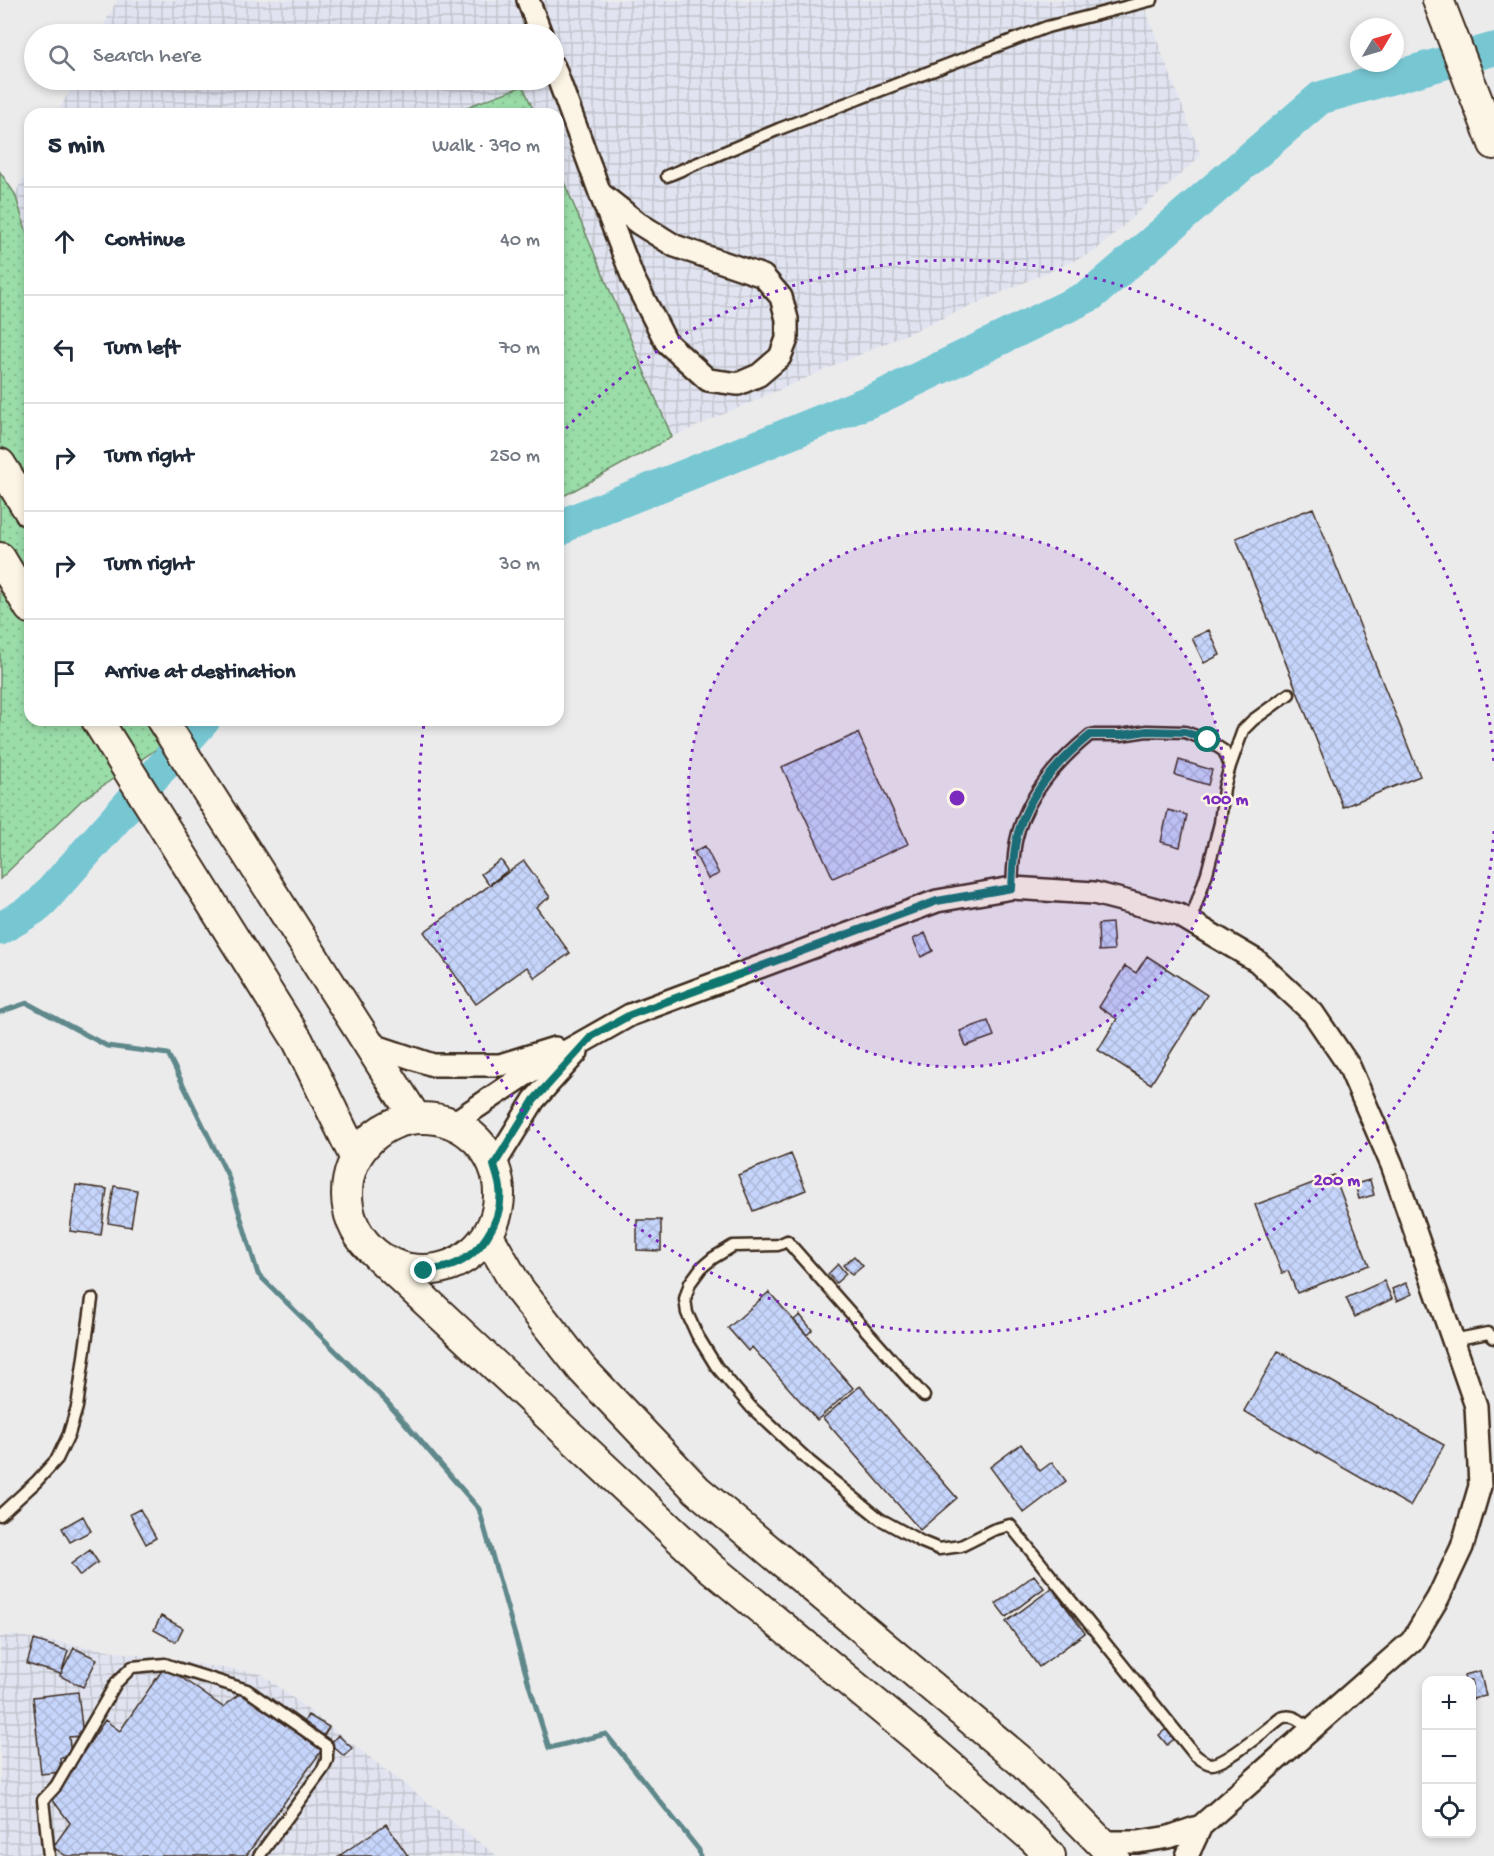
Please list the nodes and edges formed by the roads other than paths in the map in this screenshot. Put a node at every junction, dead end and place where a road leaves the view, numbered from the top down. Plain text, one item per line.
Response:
1 (528, 0) edge
2 (1152, 0) edge
3 (1439, 2) edge
4 (537, 24) edge
5 (562, 90) edge
6 (1494, 144) edge
7 (667, 176) dead end
8 (600, 193) junction
9 (0, 464) edge
10 (24, 502) edge
11 (0, 558) edge
12 (24, 598) edge
13 (1289, 694) dead end
14 (101, 726) edge
15 (166, 726) edge
16 (1230, 766) junction
17 (1012, 888) junction
18 (1190, 922) junction
19 (592, 1036) junction
20 (364, 1037) junction
21 (415, 1117) junction
22 (452, 1124) junction
23 (356, 1157) junction
24 (494, 1165) junction
25 (488, 1236) junction
26 (377, 1255) junction
27 (92, 1299) dead end
28 (1494, 1338) edge
29 (1453, 1340) junction
30 (924, 1396) dead end
31 (0, 1515) edge
32 (1311, 1729) junction
33 (1201, 1826) junction
34 (1107, 1849) edge
35 (49, 1856) edge
36 (259, 1856) edge
37 (1050, 1856) edge
38 (1187, 1856) edge

1 - 4 street
2 - 7 lane
3 - 6 street
5 - 8 street
8 - 8 street
9 - 10 street
11 - 12 street
13 - 16 lane
14 - 23 street
15 - 20 street
16 - 17 lane
16 - 18 lane
17 - 18 street
17 - 19 street
18 - 29 street
19 - 20 street
19 - 22 street
19 - 24 street
20 - 21 street
21 - 22 street
21 - 23 street
22 - 24 street
23 - 26 street
24 - 25 street
25 - 26 street
25 - 34 street
26 - 37 street
27 - 31 lane
28 - 29 lane
29 - 32 street
30 - 32 lane
32 - 33 street
33 - 34 street
33 - 38 street
35 - 36 lane

